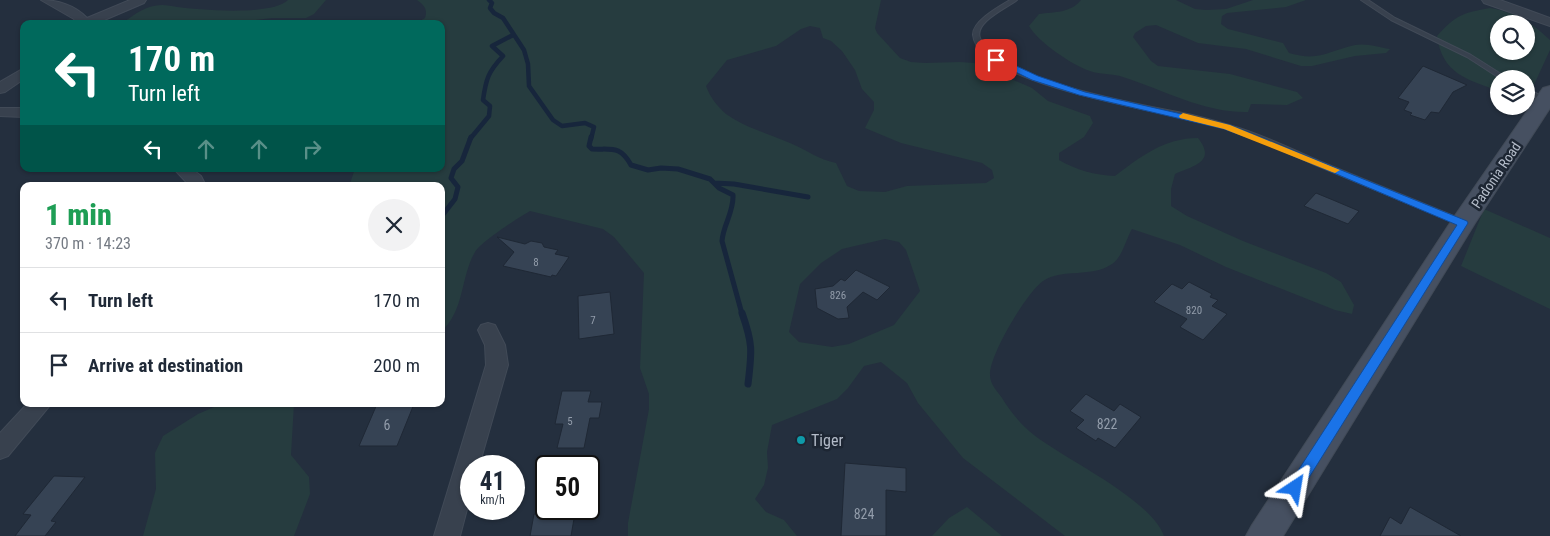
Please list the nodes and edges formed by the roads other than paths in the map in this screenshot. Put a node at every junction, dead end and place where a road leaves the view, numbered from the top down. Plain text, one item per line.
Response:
1 (46, 0) edge
2 (140, 0) edge
3 (1014, 0) edge
4 (1364, 0) edge
5 (1488, 0) edge
6 (82, 20) edge
7 (92, 20) edge
8 (1550, 22) edge
9 (1491, 70) edge
10 (20, 75) edge
11 (0, 89) edge
12 (1540, 94) edge
13 (0, 112) edge
14 (20, 113) edge
15 (186, 172) edge
16 (196, 182) edge
17 (1463, 223) junction
18 (488, 330) dead end
19 (37, 407) edge
20 (0, 449) edge
21 (446, 536) edge
22 (1264, 536) edge

1 - 6 street
2 - 7 street
3 - 17 lane
4 - 9 lane
5 - 8 street
10 - 11 street
12 - 17 main road, Padonia Road
13 - 14 street
15 - 16 street
17 - 22 main road, Padonia Road
18 - 21 street
19 - 20 street

